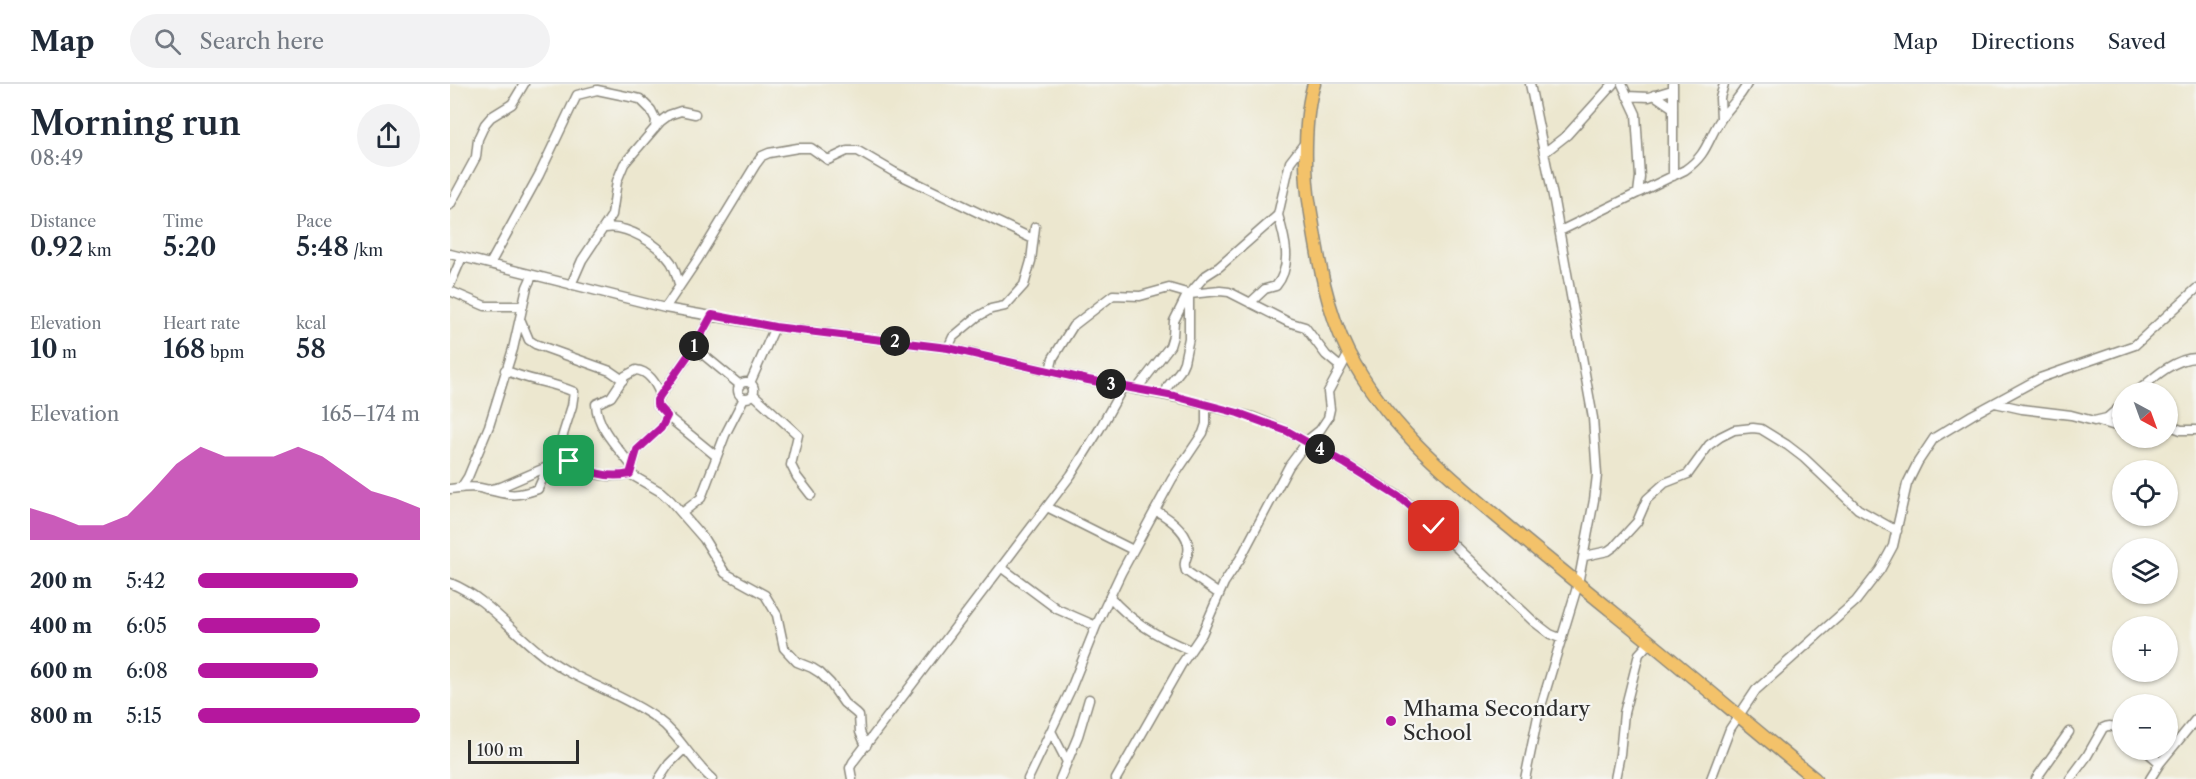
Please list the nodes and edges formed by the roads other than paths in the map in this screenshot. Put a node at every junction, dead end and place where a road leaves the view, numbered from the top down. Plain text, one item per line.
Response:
1 (524, 84) edge
2 (1314, 84) edge
3 (1530, 84) edge
4 (1613, 84) edge
5 (1622, 84) edge
6 (1724, 84) edge
7 (1747, 84) edge
8 (1672, 87) edge
9 (1654, 95) junction
10 (1628, 96) junction
11 (1673, 108) junction
12 (695, 114) dead end
13 (1721, 118) junction
14 (655, 128) junction
15 (1307, 139) junction
16 (1544, 153) junction
17 (1673, 176) junction
18 (1638, 193) junction
19 (450, 205) edge
20 (1278, 215) junction
21 (1035, 227) dead end
22 (605, 228) junction
23 (1560, 231) junction
24 (1033, 238) junction
25 (450, 254) edge
26 (462, 257) junction
27 (490, 264) junction
28 (532, 276) junction
29 (450, 285) edge
30 (571, 285) junction
31 (679, 285) junction
32 (2196, 289) edge
33 (450, 291) edge
34 (1189, 294) junction
35 (1250, 303) junction
36 (523, 306) junction
37 (665, 308) junction
38 (712, 315) junction
39 (520, 320) junction
40 (775, 327) junction
41 (694, 347) junction
42 (948, 348) junction
43 (1349, 353) junction
44 (2196, 358) edge
45 (505, 370) junction
46 (1050, 371) junction
47 (1339, 371) junction
48 (623, 380) junction
49 (2150, 382) edge
50 (750, 383) junction
51 (740, 385) junction
52 (1123, 387) junction
53 (1136, 390) junction
54 (660, 394) junction
55 (1165, 395) junction
56 (748, 396) junction
57 (1995, 403) junction
58 (1206, 404) junction
59 (2112, 414) edge
60 (667, 416) junction
61 (2099, 421) junction
62 (2112, 425) edge
63 (2178, 429) edge
64 (2196, 430) edge
65 (1306, 442) junction
66 (716, 456) junction
67 (559, 458) junction
68 (547, 467) junction
69 (631, 470) junction
70 (461, 488) junction
71 (450, 489) edge
72 (487, 490) junction
73 (812, 495) dead end
74 (1047, 507) junction
75 (1155, 510) junction
76 (682, 513) junction
77 (1897, 531) junction
78 (1133, 550) junction
79 (1585, 556) junction
80 (1002, 568) junction
81 (450, 583) edge
82 (1578, 584) junction
83 (1219, 594) junction
84 (1110, 597) junction
85 (1096, 626) junction
86 (1562, 639) junction
87 (1650, 642) junction
88 (1190, 650) junction
89 (1089, 699) dead end
90 (1738, 716) junction
91 (2196, 719) edge
92 (2112, 726) edge
93 (1051, 730) junction
94 (2069, 732) dead end
95 (866, 746) junction
96 (685, 748) junction
97 (2157, 760) edge
98 (1067, 762) junction
99 (2160, 763) junction
100 (659, 779) edge
101 (712, 779) edge
102 (852, 779) edge
103 (1028, 779) edge
104 (1060, 779) edge
105 (1116, 779) edge
106 (1524, 779) edge
107 (1615, 779) edge
108 (1711, 779) edge
109 (1815, 779) edge
110 (2036, 779) edge
111 (2070, 779) edge
112 (2150, 779) edge

1 - 19 street
2 - 15 main road
3 - 16 street
4 - 16 street
5 - 10 street
6 - 13 street
7 - 13 street
8 - 9 street
8 - 11 street
9 - 10 street
9 - 11 street
10 - 18 street
11 - 17 street
12 - 14 street
13 - 17 street
14 - 22 street
14 - 27 street
15 - 20 street
15 - 43 main road
16 - 23 street
17 - 18 street
18 - 23 street
20 - 34 street
20 - 35 street
21 - 24 street
22 - 30 street
22 - 31 street
23 - 79 street
24 - 31 street
24 - 42 street
25 - 26 street
26 - 27 street
26 - 29 street
27 - 28 street
28 - 30 street
28 - 36 street
30 - 37 street
31 - 37 street
32 - 57 street
33 - 36 street
34 - 35 street
34 - 46 street
34 - 53 street
34 - 55 street
35 - 47 street
36 - 39 street
37 - 38 street
38 - 40 street
38 - 41 street
39 - 45 street
39 - 48 street
40 - 42 street
40 - 50 street
41 - 51 street
41 - 54 street
42 - 46 street
43 - 47 street
43 - 82 main road
44 - 49 street
45 - 67 street
45 - 70 street
46 - 52 street
47 - 65 street
48 - 54 street
48 - 69 street
50 - 51 street
50 - 56 street
51 - 56 street
52 - 53 street
52 - 74 street
53 - 55 street
54 - 60 street
55 - 58 street
56 - 66 street
56 - 73 street
57 - 61 street
57 - 77 street
58 - 65 street
58 - 75 street
59 - 61 street
60 - 66 street
60 - 69 street
61 - 62 street
63 - 64 street
65 - 83 street
65 - 86 street
66 - 76 street
67 - 68 street
67 - 69 street
68 - 72 street
68 - 72 street
69 - 76 street
70 - 71 street
70 - 72 street
74 - 78 street
74 - 80 street
75 - 78 street
75 - 83 street
76 - 95 street
77 - 79 street
77 - 90 street
78 - 84 street
79 - 82 street
80 - 85 street
80 - 95 street
81 - 96 street
82 - 86 street
82 - 87 main road
83 - 88 street
84 - 85 street
84 - 88 street
85 - 93 street
86 - 106 street
87 - 90 main road
87 - 107 street
88 - 105 street
89 - 98 street
90 - 108 street
90 - 109 main road
91 - 99 street
92 - 111 street
93 - 98 street
93 - 103 street
94 - 110 street
95 - 102 street
96 - 100 street
96 - 101 street
97 - 99 street
98 - 104 street
99 - 112 street

